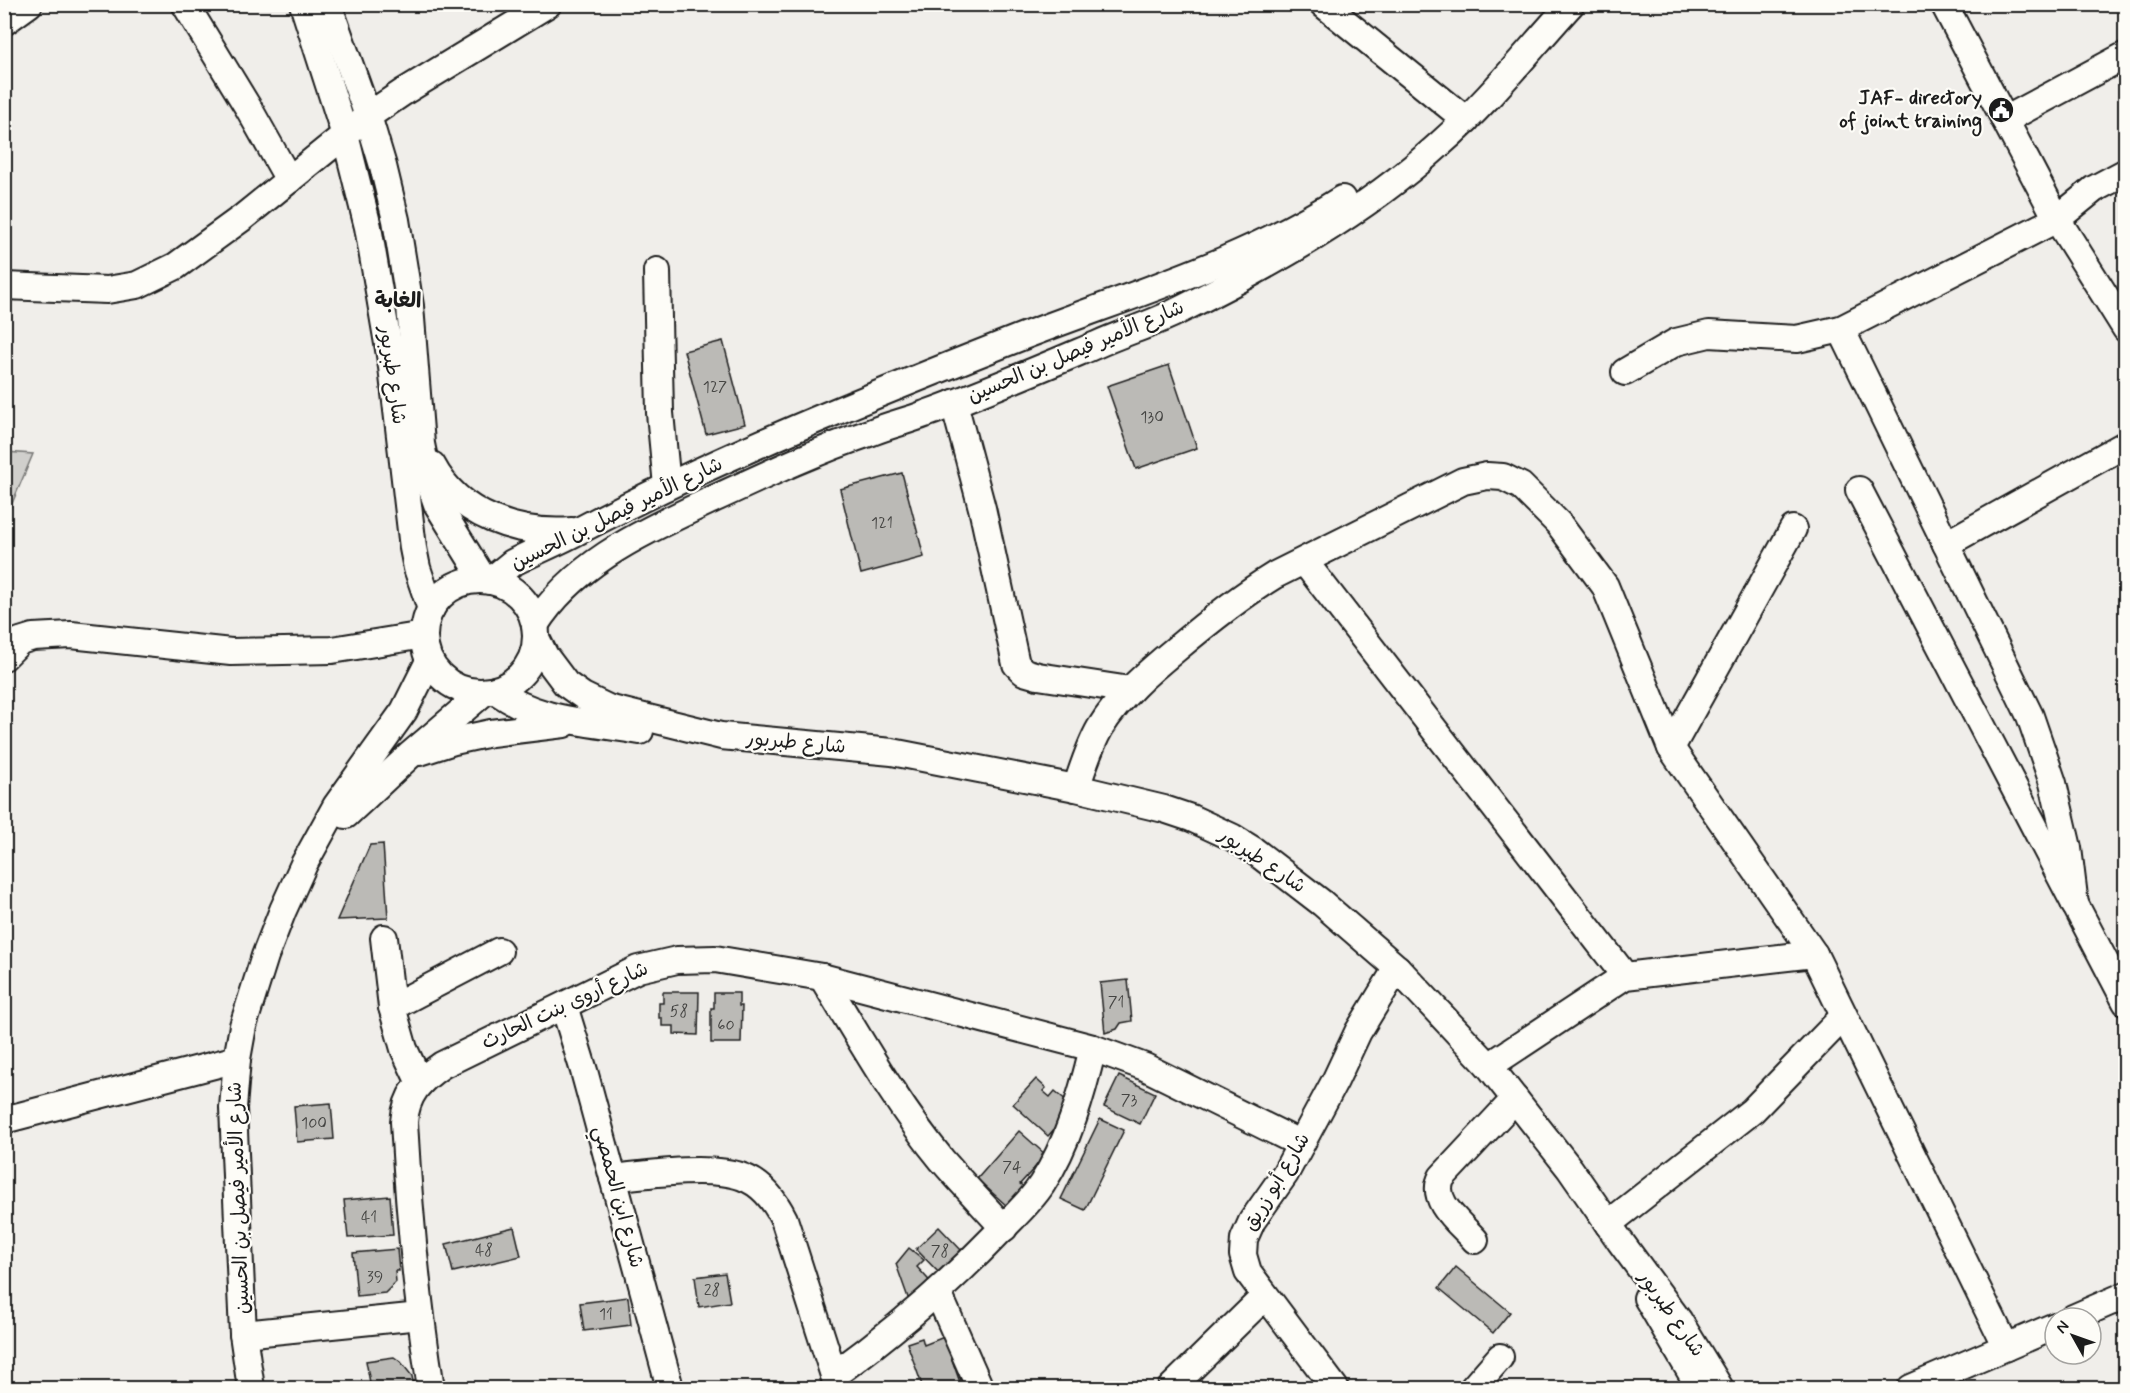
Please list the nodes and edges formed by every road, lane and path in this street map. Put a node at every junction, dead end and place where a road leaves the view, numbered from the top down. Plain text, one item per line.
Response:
1 (29, 4) edge
2 (185, 4) edge
3 (303, 4) edge
4 (328, 4) edge
5 (548, 4) edge
6 (1323, 4) edge
7 (1554, 4) edge
8 (1571, 4) edge
9 (1944, 4) edge
10 (4, 22) edge
11 (2126, 55) edge
12 (1461, 115) junction
13 (368, 116) junction
14 (2005, 120) junction
15 (345, 135) junction
16 (2126, 172) edge
17 (289, 180) junction
18 (2057, 219) junction
19 (657, 271) dead end
20 (4, 286) edge
21 (1052, 325) junction
22 (1841, 329) junction
23 (2126, 329) edge
24 (1058, 361) junction
25 (1625, 372) dead end
26 (954, 403) junction
27 (421, 444) junction
28 (2126, 444) edge
29 (667, 486) junction
30 (1859, 490) dead end
31 (1793, 529) dead end
32 (580, 530) junction
33 (1946, 544) junction
34 (1304, 561) junction
35 (487, 581) junction
36 (431, 609) junction
37 (535, 632) junction
38 (424, 635) junction
39 (10, 644) edge
40 (429, 661) junction
41 (1130, 690) junction
42 (489, 691) junction
43 (578, 723) junction
44 (721, 736) junction
45 (1671, 748) junction
46 (409, 756) junction
47 (1076, 788) junction
48 (316, 842) junction
49 (2075, 905) junction
50 (384, 938) dead end
51 (499, 951) dead end
52 (1814, 954) junction
53 (1396, 968) junction
54 (1625, 976) junction
55 (822, 977) junction
56 (2126, 1002) edge
57 (564, 1006) junction
58 (392, 1007) junction
59 (1843, 1017) junction
60 (1093, 1048) junction
61 (237, 1059) junction
62 (1489, 1066) junction
63 (420, 1083) junction
64 (1515, 1099) junction
65 (4, 1120) edge
66 (1301, 1144) junction
67 (614, 1178) junction
68 (1004, 1228) junction
69 (1614, 1232) junction
70 (1475, 1240) dead end
71 (938, 1293) junction
72 (2126, 1295) edge
73 (1265, 1296) junction
74 (2101, 1306) edge
75 (420, 1316) junction
76 (2043, 1331) edge
77 (243, 1334) junction
78 (2006, 1347) junction
79 (1500, 1357) dead end
80 (836, 1382) edge
81 (1714, 1388) edge
82 (251, 1389) edge
83 (431, 1389) edge
84 (670, 1389) edge
85 (980, 1389) edge
86 (1171, 1389) edge
87 (1335, 1389) edge
88 (1473, 1389) edge
89 (1911, 1389) edge

1 - 10 street
2 - 17 street
3 - 15 street, شارع طبربور
4 - 13 street, شارع طبربور
5 - 13 street
6 - 12 street
7 - 12 street, شارع الأمير فيصل بن الحسين
8 - 12 street, شارع الأمير فيصل بن الحسين
9 - 14 street
11 - 14 street
12 - 21 street, شارع الأمير فيصل بن الحسين
12 - 24 street, شارع الأمير فيصل بن الحسين
13 - 15 street
13 - 27 street, شارع طبربور
14 - 18 street
15 - 17 street
15 - 36 street, شارع طبربور
16 - 18 street
17 - 20 street
18 - 22 street
18 - 23 street
19 - 29 street
21 - 24 street
21 - 29 street, شارع الأمير فيصل بن الحسين
22 - 25 street
22 - 33 street
24 - 26 street, شارع الأمير فيصل بن الحسين
26 - 37 street, شارع الأمير فيصل بن الحسين
26 - 41 street
27 - 32 street
27 - 35 street, شارع طبربور
28 - 33 street
29 - 32 street, شارع الأمير فيصل بن الحسين
30 - 49 street
31 - 45 street
32 - 35 street, شارع الأمير فيصل بن الحسين
33 - 49 street
34 - 41 street
34 - 45 street
34 - 54 street
35 - 36 street
35 - 37 street
36 - 38 street
37 - 42 street
37 - 44 street, شارع طبربور
38 - 39 street
38 - 40 street
40 - 42 street
40 - 48 street, شارع الأمير فيصل بن الحسين
41 - 47 street
42 - 43 street, شارع طبربور
42 - 46 street, شارع الأمير فيصل بن الحسين
43 - 44 street, شارع طبربور
43 - 46 street
44 - 47 street, شارع طبربور
45 - 52 street
46 - 48 street, شارع الأمير فيصل بن الحسين
47 - 53 street, شارع طبربور
48 - 61 street, شارع الأمير فيصل بن الحسين
49 - 56 street
50 - 58 street
51 - 58 street
52 - 54 street
52 - 59 street
53 - 62 street, شارع طبربور
53 - 66 street, شارع أبو زريق
54 - 62 street
55 - 57 street, شارع أروى بنت الحارث
55 - 60 street, شارع أروى بنت الحارث
55 - 68 street
57 - 63 street, شارع أروى بنت الحارث
57 - 67 street, شارع ابن الحمصي
58 - 63 street
59 - 69 street
59 - 78 street
60 - 66 street, شارع أروى بنت الحارث
60 - 68 street
61 - 65 street
61 - 77 street, شارع الأمير فيصل بن الحسين
62 - 64 street, شارع طبربور
63 - 75 street, شارع أروى بنت الحارث
64 - 69 street, شارع طبربور
64 - 70 street
66 - 73 street, شارع أبو زريق
67 - 80 street
67 - 84 street, شارع ابن الحمصي
68 - 71 street
69 - 81 street, شارع طبربور
71 - 80 street
71 - 85 street
72 - 74 street
73 - 86 street
73 - 87 street, شارع أبو زريق
75 - 77 street
75 - 83 street, شارع أروى بنت الحارث
76 - 78 street
77 - 82 street, شارع الأمير فيصل بن الحسين
78 - 89 street
79 - 88 street

